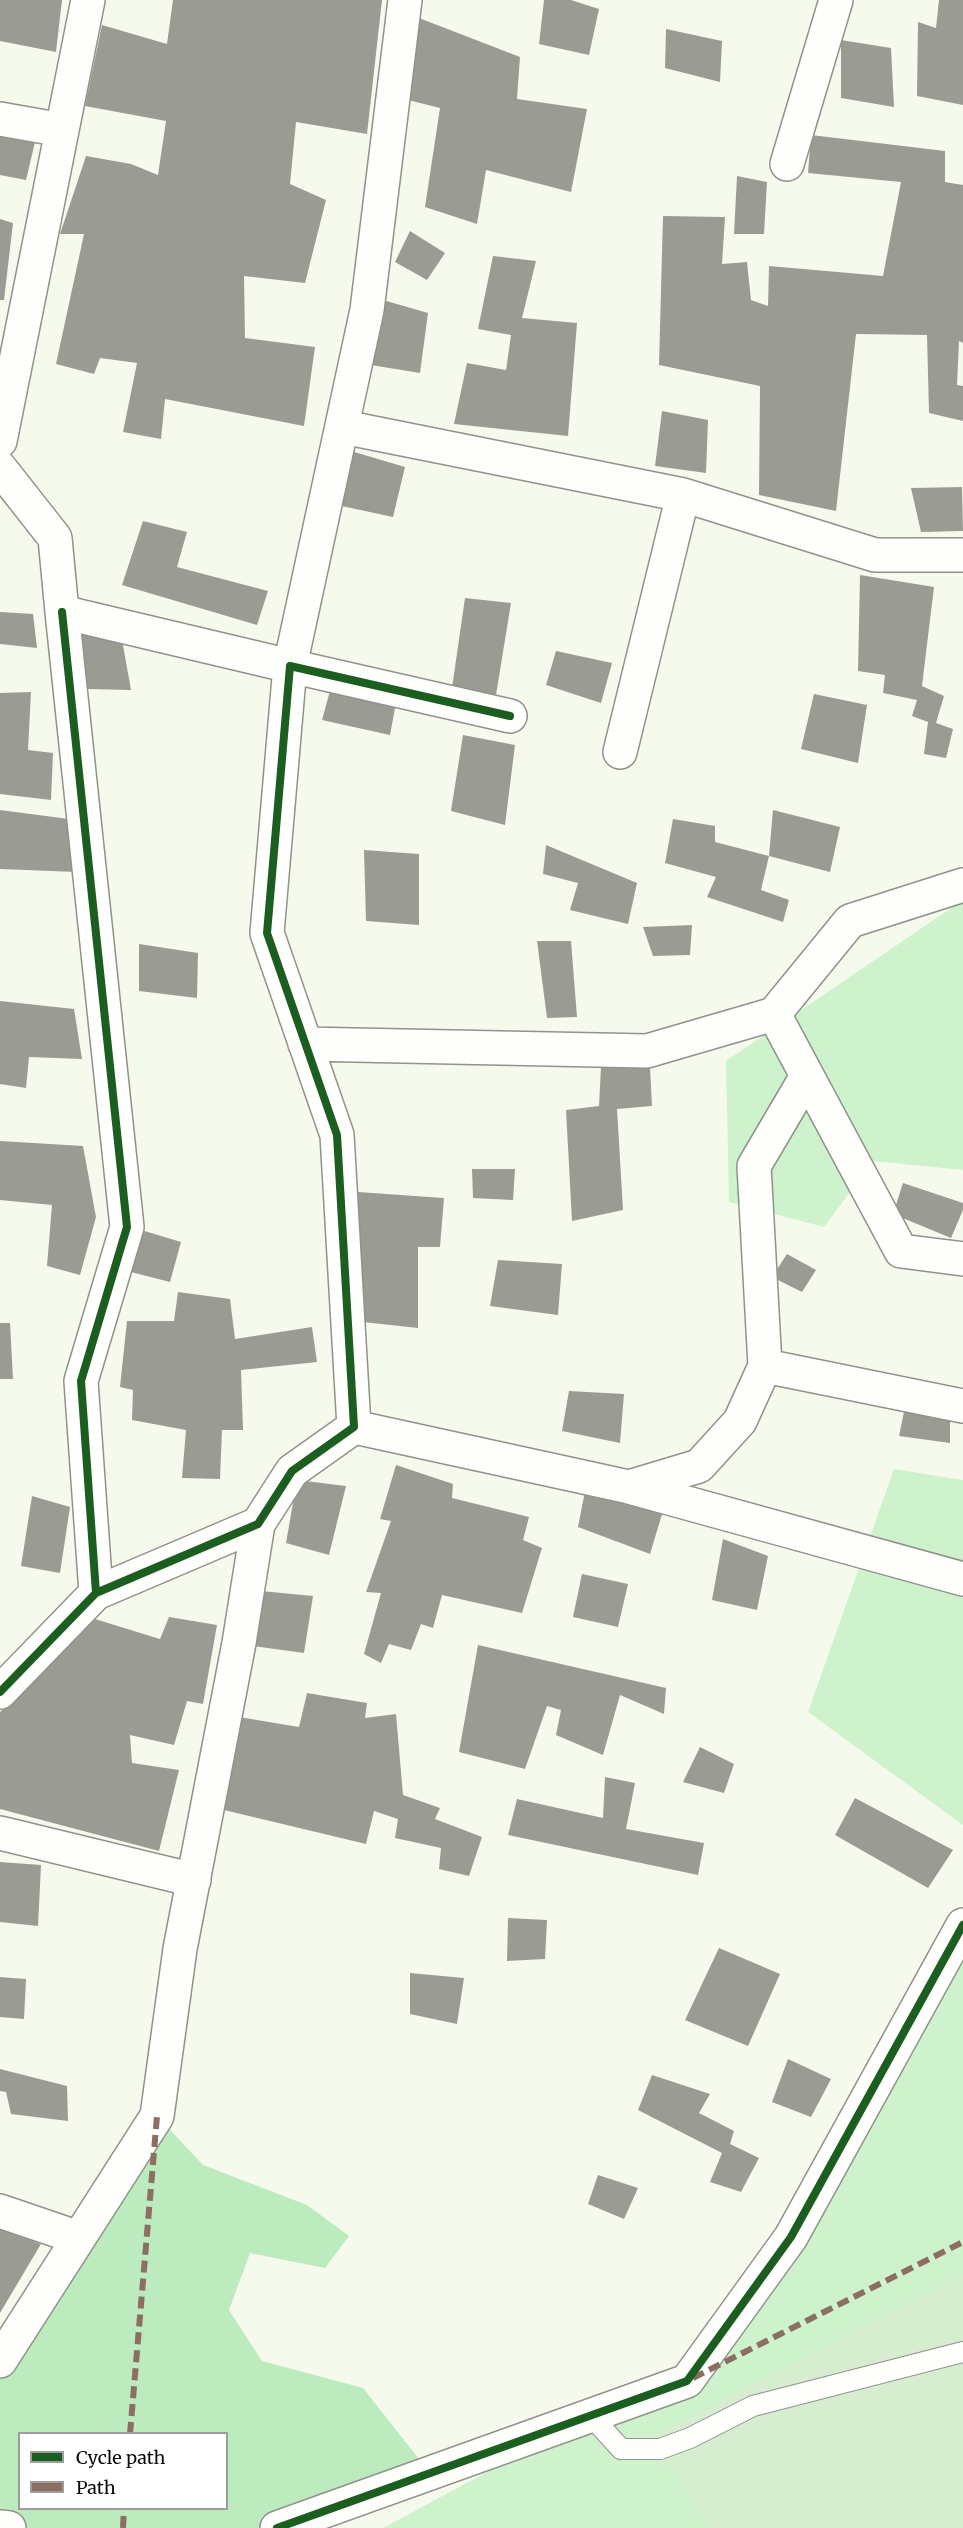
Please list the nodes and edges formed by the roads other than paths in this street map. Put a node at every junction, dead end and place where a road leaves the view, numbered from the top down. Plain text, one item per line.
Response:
1 (88, 0) edge
2 (405, 0) edge
3 (836, 0) edge
4 (0, 119) edge
5 (62, 130) junction
6 (787, 164) dead end
7 (343, 427) junction
8 (0, 441) edge
9 (0, 468) edge
10 (683, 495) junction
11 (963, 555) edge
12 (62, 612) junction
13 (290, 666) junction
14 (510, 716) dead end
15 (620, 752) dead end
16 (963, 885) edge
17 (774, 1014) junction
18 (305, 1044) junction
19 (807, 1076) junction
20 (963, 1259) edge
21 (765, 1366) junction
22 (963, 1406) edge
23 (354, 1427) junction
24 (629, 1487) junction
25 (258, 1524) junction
26 (963, 1579) edge
27 (96, 1593) junction
28 (0, 1692) edge
29 (0, 1833) edge
30 (194, 1880) junction
31 (963, 1925) edge
32 (0, 2211) edge
33 (79, 2238) junction
34 (963, 2352) edge
35 (0, 2361) edge
36 (591, 2416) junction
37 (0, 2528) edge
38 (9, 2528) edge
39 (277, 2528) edge

1 - 5 street
2 - 7 street
3 - 6 street
4 - 5 street
5 - 8 street
7 - 10 street
7 - 13 street
9 - 12 street
10 - 11 street
10 - 15 street
12 - 13 street
12 - 27 street
13 - 14 street
13 - 18 street
16 - 17 street
17 - 18 street
17 - 19 street
18 - 23 street
19 - 20 street
19 - 21 street
21 - 22 street
21 - 24 street
23 - 24 street
23 - 25 street
24 - 26 street
25 - 27 street
25 - 30 street
27 - 28 street
29 - 30 street
30 - 33 street
31 - 36 street
32 - 33 street
33 - 35 street
34 - 36 lane
36 - 39 street
37 - 38 street

